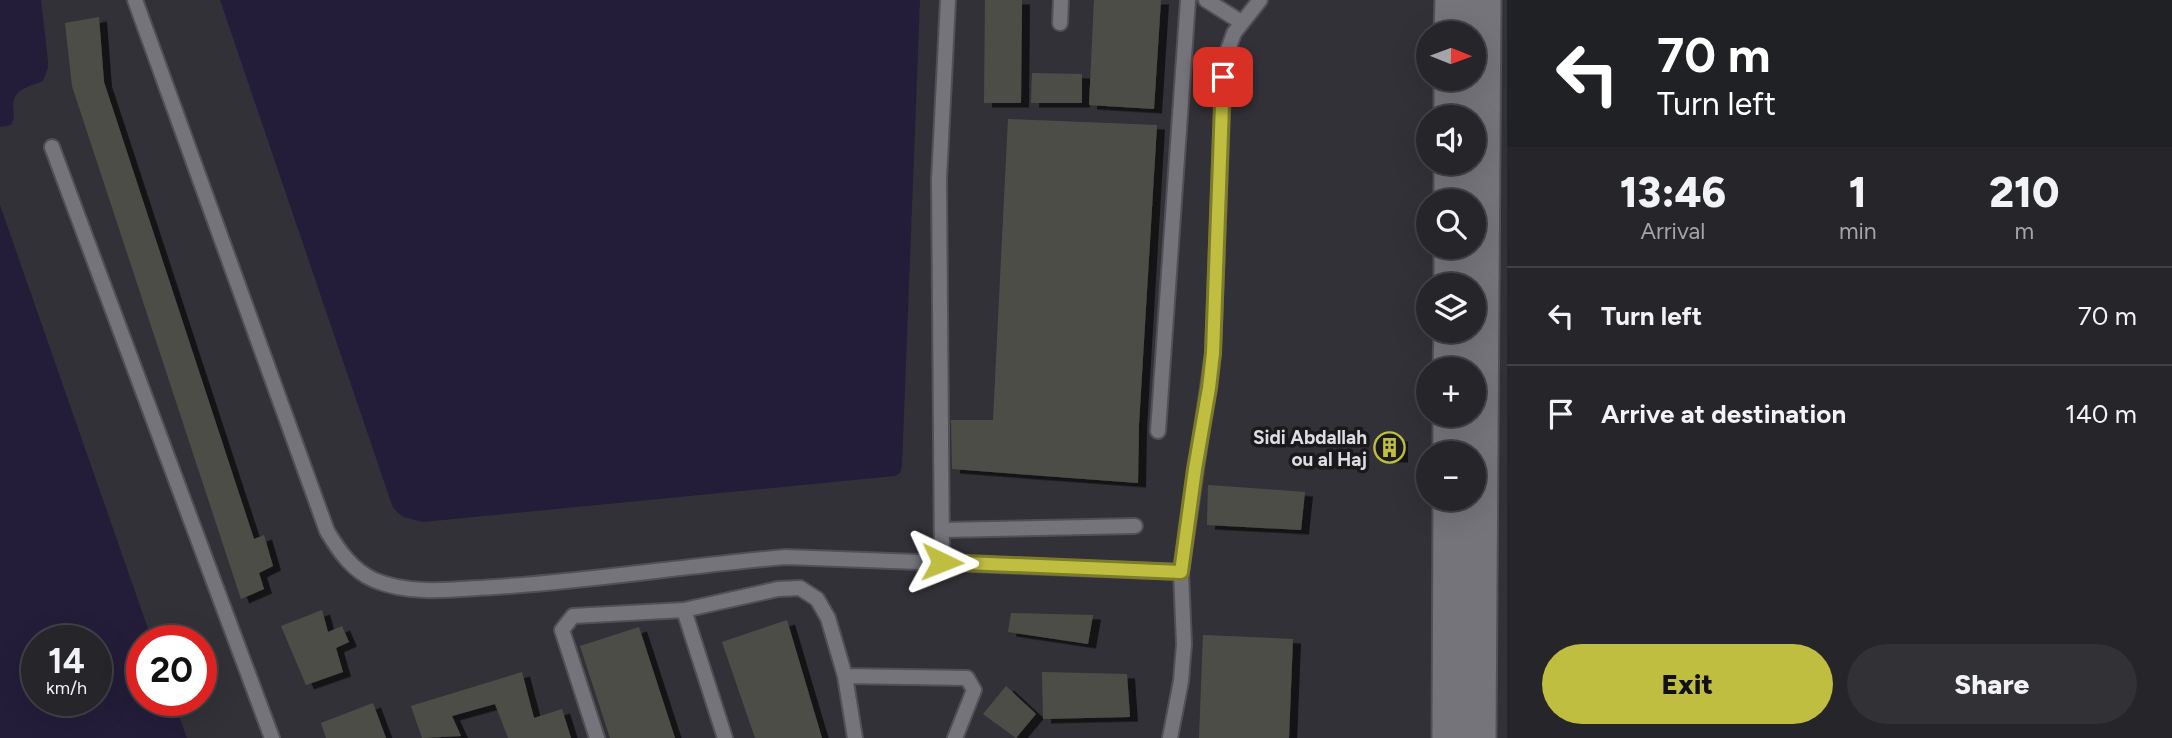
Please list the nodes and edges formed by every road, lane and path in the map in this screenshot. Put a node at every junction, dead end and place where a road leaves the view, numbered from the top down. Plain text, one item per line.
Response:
1 (135, 0) edge
2 (948, 0) edge
3 (1061, 0) edge
4 (1188, 0) edge
5 (1206, 0) edge
6 (1260, 0) edge
7 (1452, 0) edge
8 (1484, 0) edge
9 (1451, 21) edge
10 (1241, 22) junction
11 (1060, 23) dead end
12 (52, 147) dead end
13 (1158, 431) dead end
14 (1450, 511) edge
15 (1135, 526) dead end
16 (942, 530) junction
17 (942, 562) junction
18 (1181, 572) junction
19 (684, 610) junction
20 (845, 676) junction
21 (272, 738) edge
22 (597, 738) edge
23 (726, 738) edge
24 (855, 738) edge
25 (955, 738) edge
26 (1170, 738) edge
27 (1449, 738) edge
28 (1479, 738) edge

1 - 17 lane
2 - 16 lane
3 - 11 lane
4 - 13 lane
5 - 10 lane
6 - 10 lane
7 - 9 street
8 - 28 street
10 - 18 lane
12 - 21 lane
14 - 27 street
15 - 16 lane
16 - 17 lane
17 - 18 lane
18 - 26 lane
19 - 20 lane
19 - 22 lane
19 - 23 lane
20 - 24 lane
20 - 25 lane

